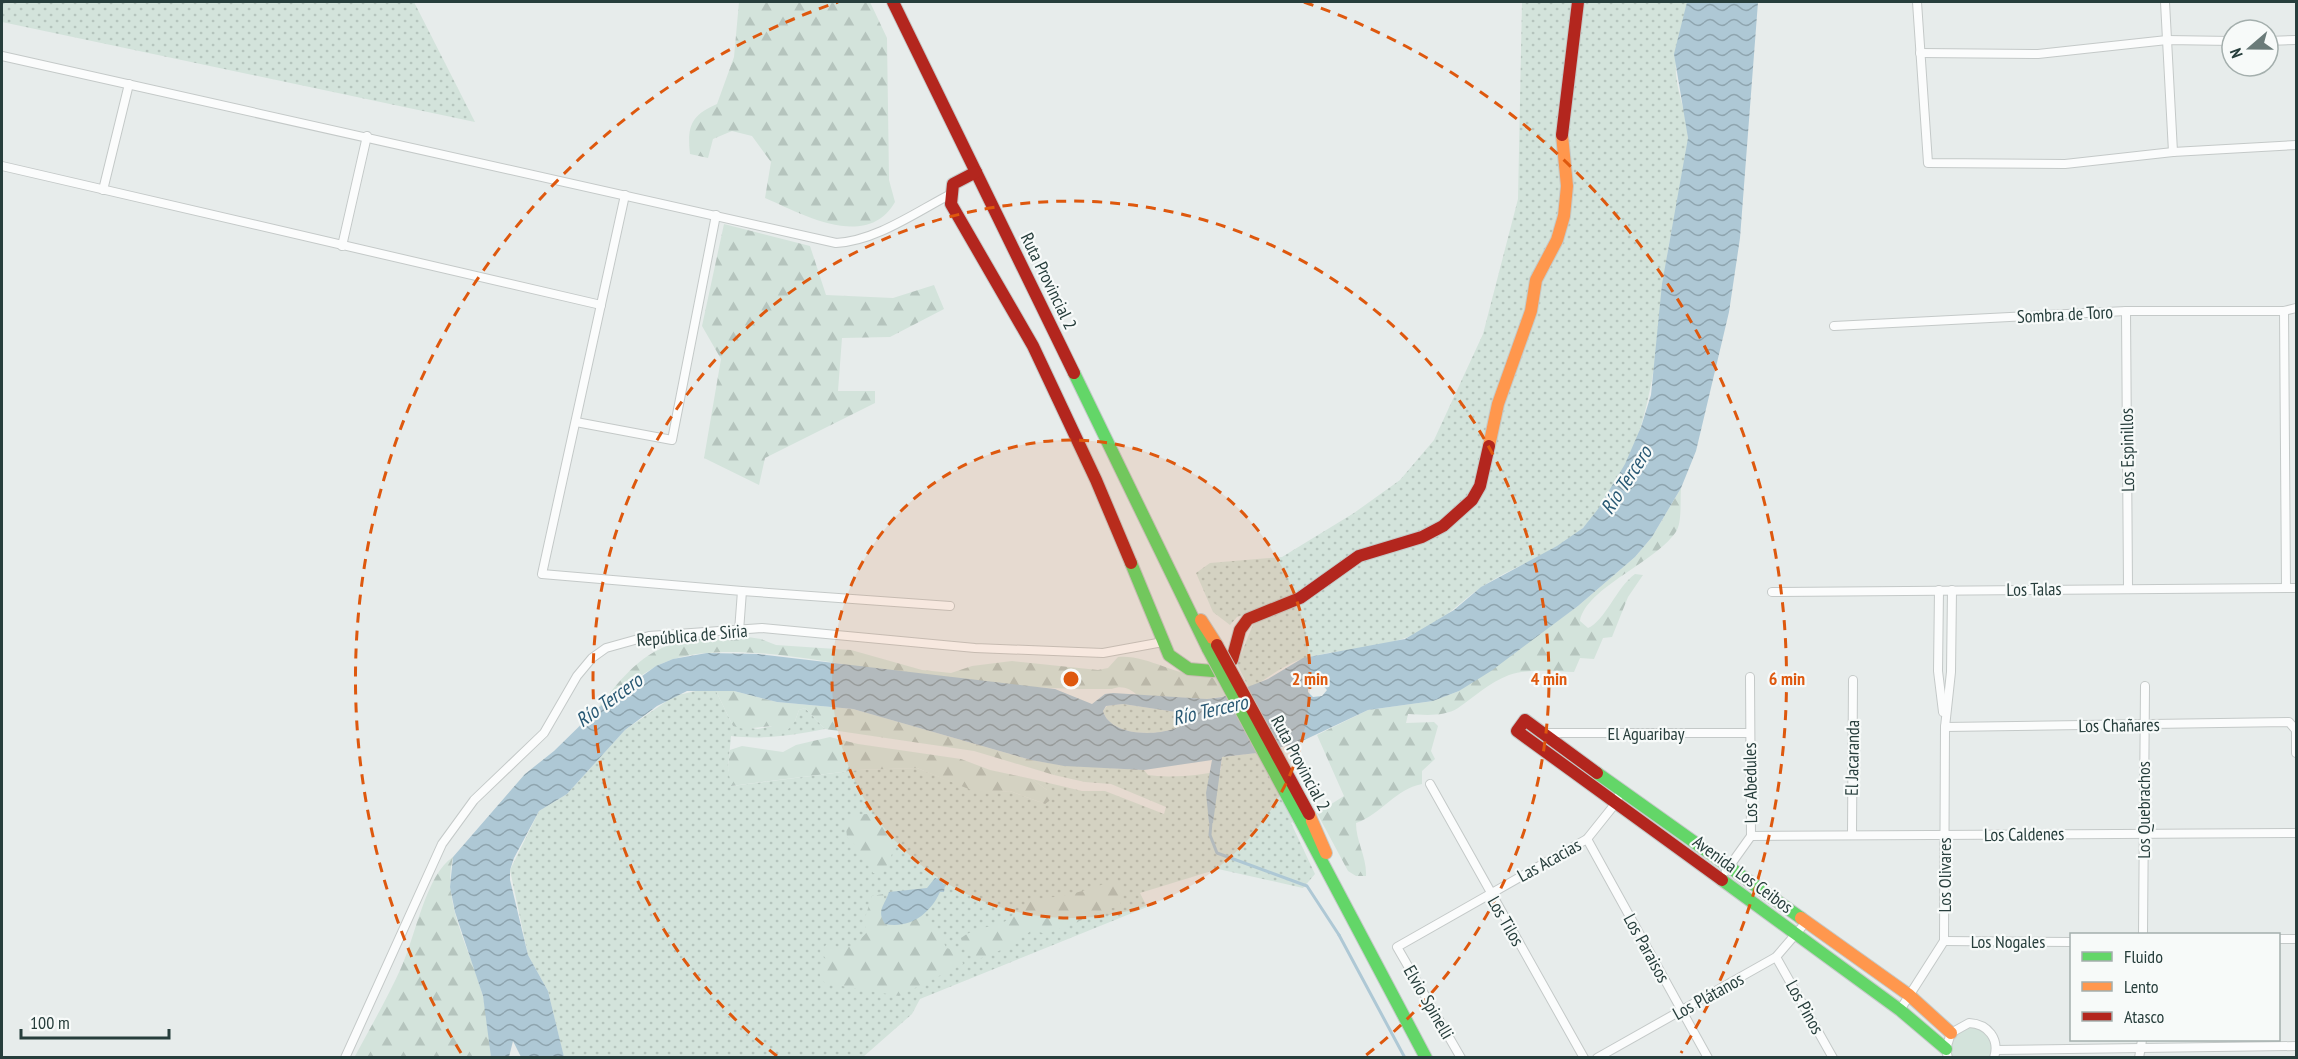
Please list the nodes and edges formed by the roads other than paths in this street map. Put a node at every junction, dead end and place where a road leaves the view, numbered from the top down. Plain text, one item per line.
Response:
1 (893, 2) edge
2 (1578, 2) edge
3 (1917, 2) edge
4 (2165, 2) edge
5 (2167, 40) junction
6 (2296, 40) edge
7 (2220, 41) edge
8 (2280, 41) edge
9 (1920, 53) junction
10 (2, 56) edge
11 (129, 84) junction
12 (367, 136) junction
13 (2296, 146) edge
14 (2173, 152) junction
15 (2, 166) edge
16 (976, 172) junction
17 (103, 190) junction
18 (951, 194) junction
19 (626, 195) junction
20 (716, 215) junction
21 (342, 246) junction
22 (601, 305) junction
23 (2296, 308) edge
24 (2126, 311) junction
25 (2284, 311) junction
26 (1834, 326) dead end
27 (576, 422) junction
28 (2128, 588) junction
29 (2286, 588) junction
30 (2296, 588) edge
31 (1939, 590) junction
32 (1952, 590) junction
33 (742, 591) junction
34 (1772, 592) dead end
35 (950, 606) dead end
36 (739, 631) junction
37 (1163, 642) junction
38 (1232, 660) dead end
39 (1213, 670) dead end
40 (1750, 677) dead end
41 (1853, 680) dead end
42 (2145, 686) dead end
43 (2144, 726) junction
44 (1945, 727) junction
45 (1543, 733) junction
46 (1750, 733) junction
47 (2296, 753) edge
48 (1430, 784) dead end
49 (1622, 791) junction
50 (1615, 804) junction
51 (2143, 833) junction
52 (2296, 833) edge
53 (1852, 835) junction
54 (1944, 835) junction
55 (1751, 836) junction
56 (1587, 839) junction
57 (1729, 866) junction
58 (1721, 879) junction
59 (1490, 893) junction
60 (1807, 921) junction
61 (2143, 933) edge
62 (1797, 935) junction
63 (2280, 939) edge
64 (2296, 939) edge
65 (1944, 941) junction
66 (2070, 942) edge
67 (1397, 947) joint
68 (1776, 957) junction
69 (1909, 995) junction
70 (1682, 1010) junction
71 (1900, 1010) junction
72 (1951, 1033) junction
73 (2142, 1043) edge
74 (2296, 1046) edge
75 (1947, 1053) edge
76 (1995, 1054) edge
77 (345, 1058) edge
78 (1426, 1058) edge
79 (1461, 1058) edge
80 (1584, 1058) edge
81 (1598, 1058) edge
82 (1708, 1058) edge
83 (1833, 1058) edge
84 (2139, 1058) edge

1 - 16 street, Ruta Provincial 2
2 - 38 street
3 - 9 street
4 - 5 street
5 - 7 street
5 - 9 street
5 - 14 street
6 - 8 street
9 - 14 street
10 - 11 street
11 - 12 street
11 - 17 street
12 - 19 street
12 - 21 street
13 - 14 street
15 - 17 street
16 - 18 street
16 - 78 street, Ruta Provincial 2, bridge
17 - 21 street
18 - 20 street
18 - 37 street
19 - 20 street
19 - 22 street
20 - 27 street
21 - 22 street
22 - 27 street
23 - 25 street, Sombra de Toro
24 - 25 street, Sombra de Toro
24 - 26 street, Sombra de Toro
24 - 28 street, Los Espinillos
25 - 29 street
27 - 33 street
28 - 29 street, Los Talas
28 - 32 street, Los Talas
29 - 30 street, Los Talas
31 - 32 street, Los Talas
31 - 34 street, Los Talas
31 - 44 street
32 - 44 street
33 - 35 street
33 - 36 street
36 - 37 street, República de Siria
36 - 77 street, República de Siria
37 - 39 street
40 - 46 street, Los Abedules
41 - 53 street, El Jacaranda
42 - 43 street, Los Quebrachos
43 - 44 street, Los Chañares
43 - 47 street, Los Chañares
43 - 51 street, Los Quebrachos
44 - 54 street, Los Olivares
45 - 46 street, El Aguaribay
45 - 49 street, Avenida Los Ceibos
45 - 50 street, Avenida Los Ceibos
46 - 55 street, Los Abedules
48 - 59 street, Los Tilos
49 - 50 street, Las Acacias
49 - 57 street, Avenida Los Ceibos
50 - 56 street, Las Acacias
50 - 58 street, Avenida Los Ceibos
51 - 52 street, Los Caldenes
51 - 54 street, Los Caldenes
51 - 61 street, Los Quebrachos
53 - 54 street, Los Caldenes
53 - 55 street, Los Caldenes
54 - 65 street, Los Olivares
55 - 57 street, Los Abedules
56 - 59 street, Las Acacias
56 - 70 street, Los Paraisos
57 - 58 street, Los Abedules
57 - 60 street, Avenida Los Ceibos
58 - 62 street, Avenida Los Ceibos
59 - 67 street, Las Acacias
59 - 80 street, Los Tilos
60 - 62 street, Los Plátanos
60 - 69 street, Avenida Los Ceibos
62 - 68 street, Los Plátanos
62 - 71 street, Avenida Los Ceibos
63 - 64 street
65 - 66 street, Los Nogales
65 - 69 street
67 - 79 street, Elvio Spinelli
68 - 70 street, Los Plátanos
68 - 83 street, Los Pinos
69 - 71 street
69 - 72 street, Avenida Los Ceibos
70 - 81 street, Los Plátanos
70 - 82 street, Los Paraisos
71 - 75 street, Avenida Los Ceibos
72 - 75 street
72 - 76 street
73 - 74 street
73 - 76 street
73 - 84 street

